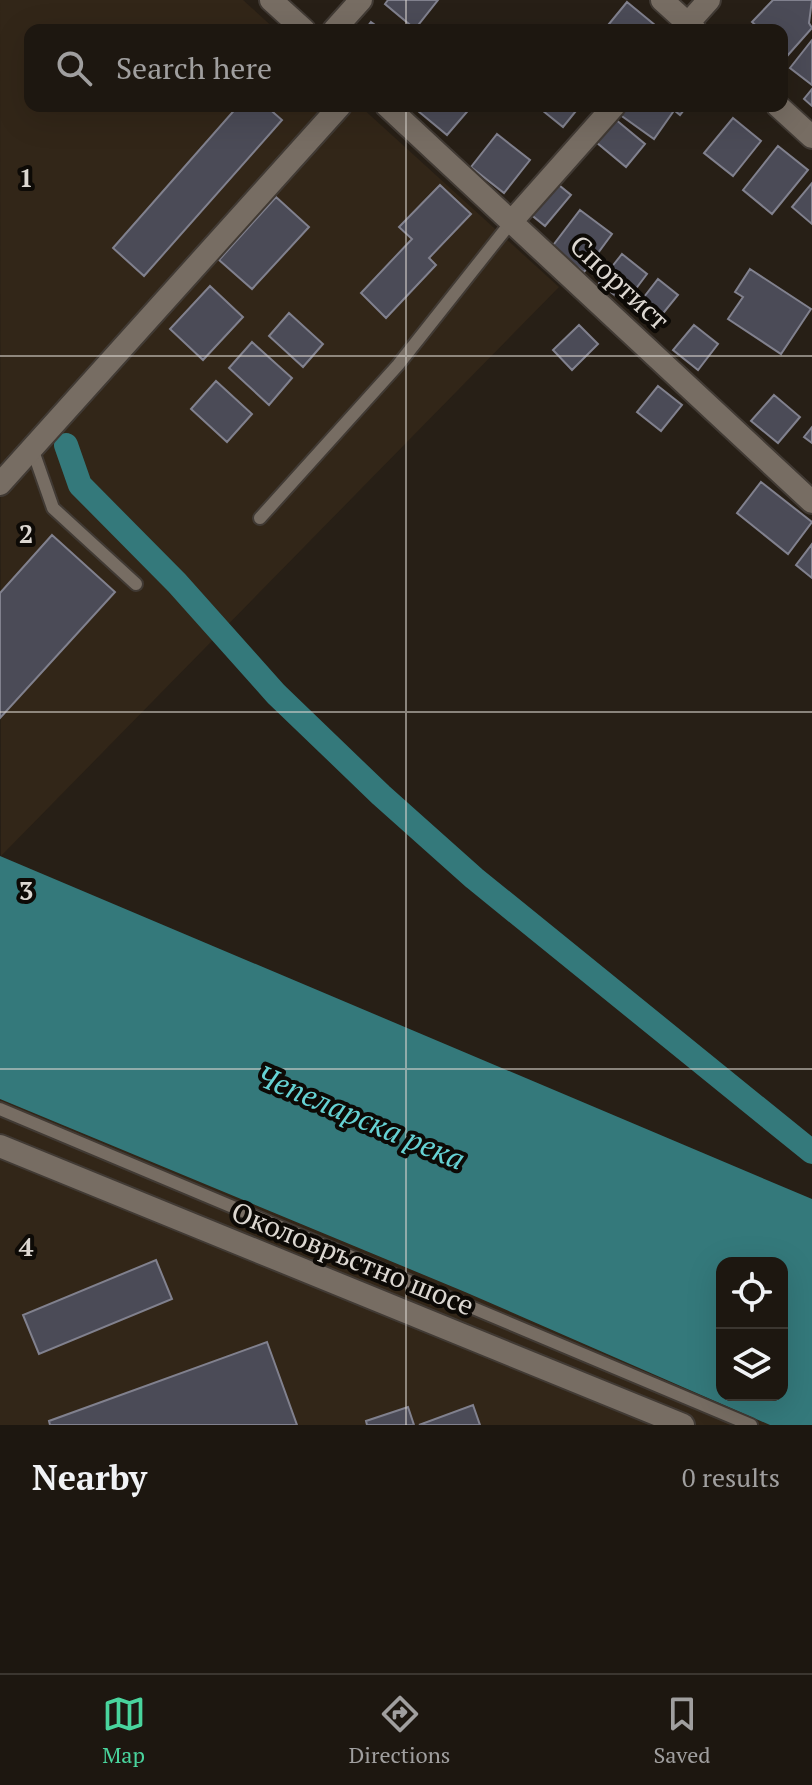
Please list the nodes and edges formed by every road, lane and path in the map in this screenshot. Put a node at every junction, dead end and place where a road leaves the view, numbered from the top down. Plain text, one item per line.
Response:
1 (271, 0) edge
2 (361, 0) edge
3 (662, 0) edge
4 (709, 0) edge
5 (297, 24) edge
6 (339, 24) edge
7 (685, 24) edge
8 (692, 24) edge
9 (335, 112) edge
10 (394, 112) edge
11 (609, 112) edge
12 (785, 112) edge
13 (812, 137) edge
14 (512, 221) junction
15 (31, 447) junction
16 (0, 484) edge
17 (812, 502) edge
18 (260, 518) dead end
19 (136, 584) dead end
20 (0, 1109) edge
21 (0, 1146) edge
22 (683, 1425) edge
23 (751, 1425) edge

1 - 5 street
2 - 6 street
3 - 7 street
4 - 8 street
9 - 15 street
10 - 14 street, Спортист
11 - 14 street
12 - 13 street
14 - 17 street, Спортист
14 - 18 lane
15 - 16 street
15 - 19 lane
20 - 23 lane
21 - 22 street, Околовръстно шосе

